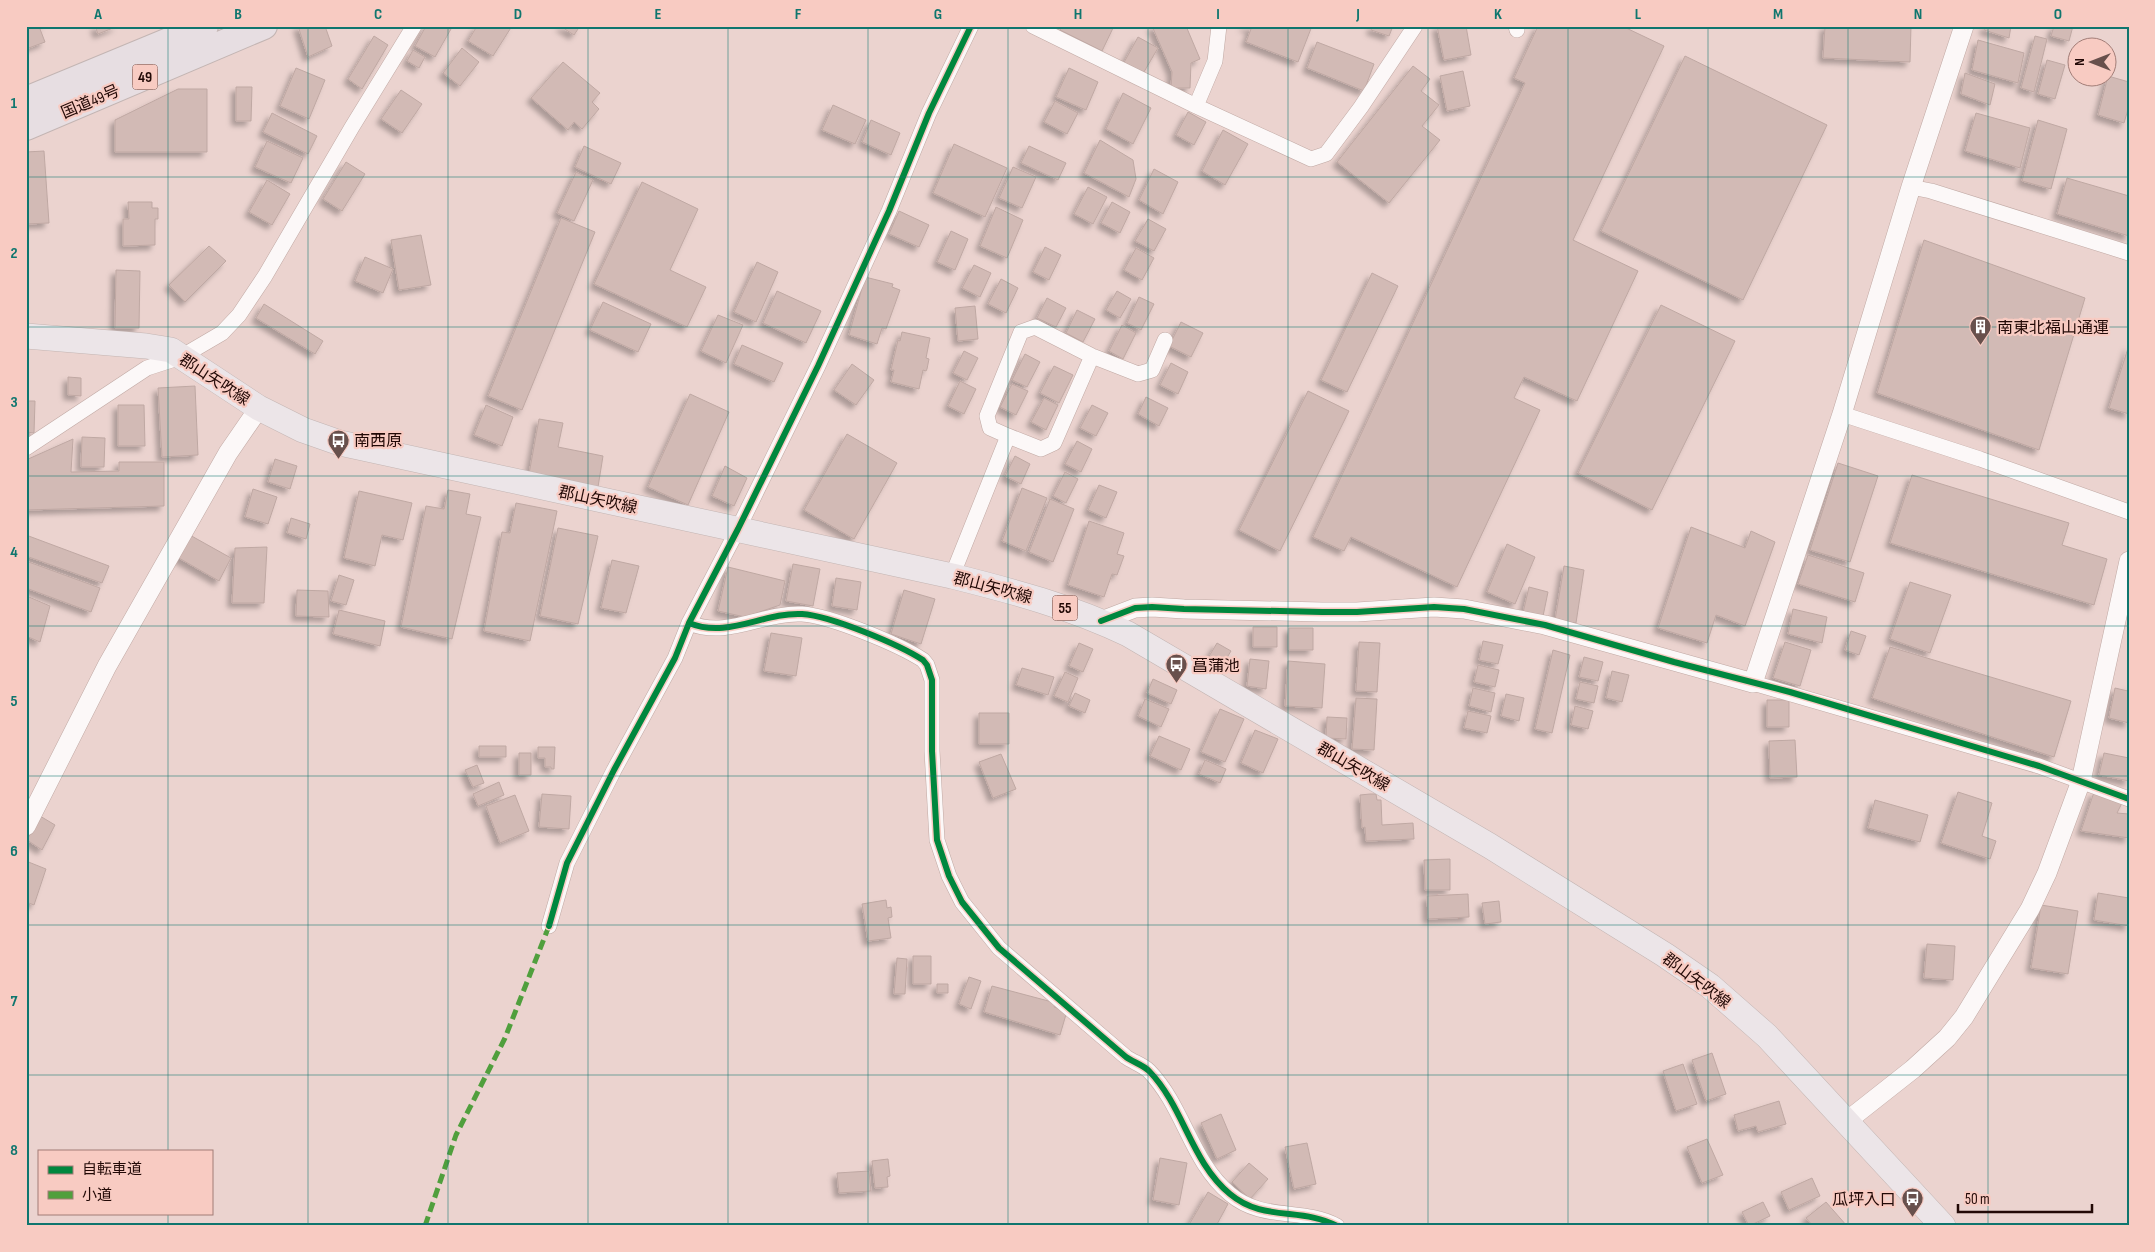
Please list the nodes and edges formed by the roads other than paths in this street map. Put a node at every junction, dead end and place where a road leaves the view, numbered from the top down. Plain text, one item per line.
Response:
1 (205, 26) edge
2 (264, 26) edge
3 (414, 26) edge
4 (971, 26) edge
5 (1033, 26) edge
6 (1219, 26) edge
7 (1415, 26) edge
8 (1964, 26) edge
9 (26, 100) edge
10 (1196, 106) junction
11 (26, 127) edge
12 (1911, 187) junction
13 (2129, 253) edge
14 (26, 336) edge
15 (1165, 340) dead end
16 (1092, 356) junction
17 (181, 357) junction
18 (259, 408) junction
19 (1842, 414) junction
20 (1008, 436) junction
21 (26, 448) edge
22 (2129, 512) edge
23 (738, 529) junction
24 (2129, 561) edge
25 (952, 576) junction
26 (1101, 621) junction
27 (689, 623) junction
28 (1753, 683) junction
29 (2080, 781) junction
30 (2129, 799) edge
31 (26, 826) edge
32 (549, 926) dead end
33 (1847, 1121) junction
34 (1337, 1226) edge
35 (1943, 1226) edge

1 - 9 highway, 国道49号 / 49
2 - 11 highway, 国道49号 / 49
3 - 17 street
4 - 23 street
5 - 10 street
6 - 10 street
7 - 10 street
8 - 12 street
12 - 13 street
12 - 19 street
14 - 17 main road, 郡山矢吹線 / 55
15 - 16 street
16 - 20 street
16 - 20 street
17 - 18 main road, 郡山矢吹線 / 55
17 - 21 street
18 - 23 main road, 郡山矢吹線 / 55
18 - 31 street
19 - 22 street
19 - 28 street
20 - 25 street
23 - 25 main road, 郡山矢吹線 / 55
23 - 27 street
24 - 29 street
25 - 26 main road, 郡山矢吹線 / 55
26 - 28 street
26 - 33 main road, 郡山矢吹線 / 55
27 - 32 street
27 - 34 street
28 - 29 street
29 - 30 street
29 - 33 street
33 - 35 main road, 郡山矢吹線 / 55

